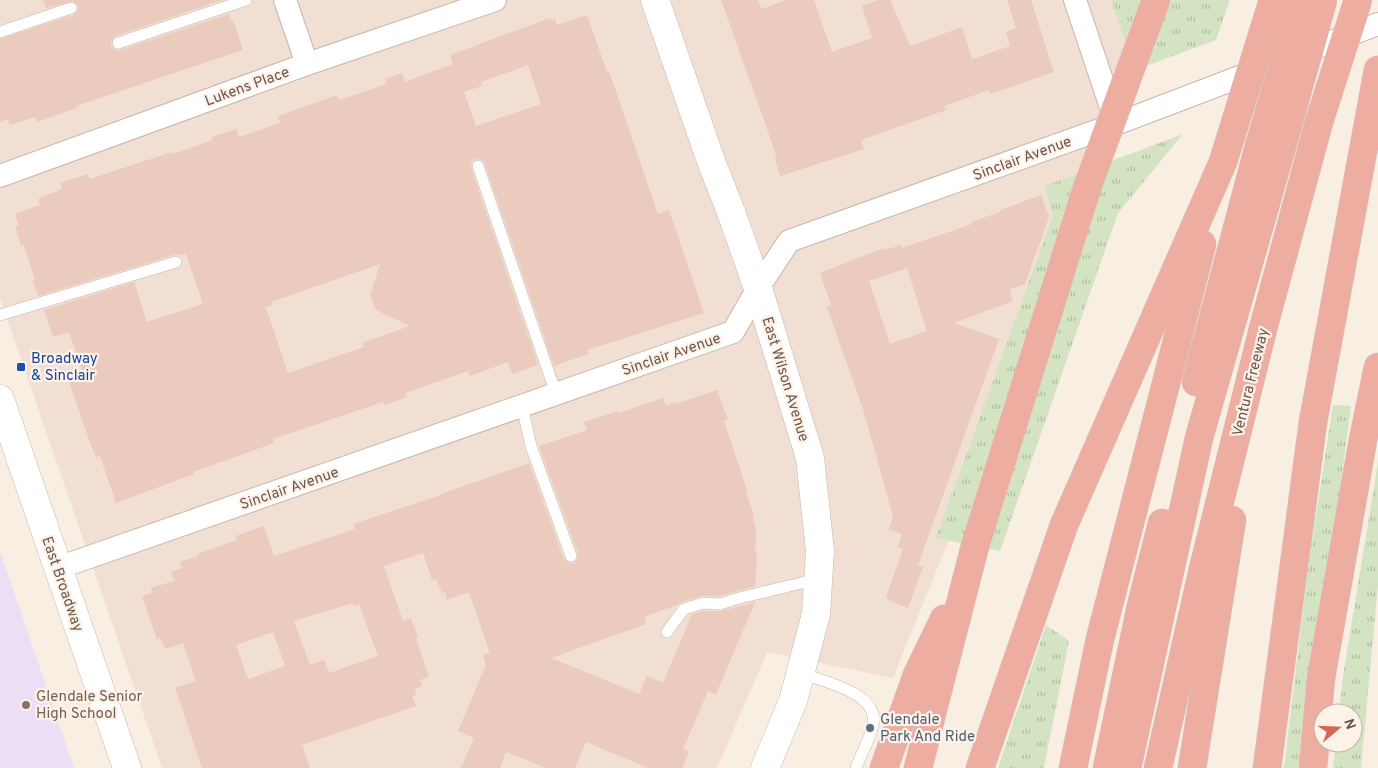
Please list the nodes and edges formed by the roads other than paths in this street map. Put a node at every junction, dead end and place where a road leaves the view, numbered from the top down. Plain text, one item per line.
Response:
1 (246, 0) edge
2 (285, 0) edge
3 (495, 0) edge
4 (655, 0) edge
5 (1075, 0) edge
6 (1156, 0) edge
7 (1273, 0) edge
8 (1302, 0) edge
9 (1323, 0) edge
10 (1358, 0) edge
11 (467, 4) edge
12 (71, 8) dead end
13 (1378, 24) edge
14 (0, 32) edge
15 (118, 43) dead end
16 (307, 64) junction
17 (1378, 70) edge
18 (1116, 124) junction
19 (1223, 162) junction
20 (478, 166) dead end
21 (0, 176) edge
22 (176, 262) dead end
23 (758, 288) junction
24 (0, 316) edge
25 (1264, 325) junction
26 (1378, 367) edge
27 (556, 394) junction
28 (0, 399) edge
29 (522, 406) junction
30 (570, 556) dead end
31 (58, 568) junction
32 (818, 579) junction
33 (667, 632) dead end
34 (800, 672) junction
35 (929, 681) junction
36 (127, 768) edge
37 (765, 768) edge
38 (856, 768) edge
39 (884, 768) edge
40 (918, 768) edge
41 (980, 768) edge
42 (1073, 768) edge
43 (1107, 768) edge
44 (1127, 768) edge
45 (1158, 768) edge
46 (1192, 768) edge
47 (1267, 768) edge
48 (1313, 768) edge

1 - 15 lane
2 - 16 street
3 - 11 street, Lukens Place
4 - 23 street, East Wilson Avenue
5 - 18 street
6 - 35 highway, bridge
7 - 19 highway, bridge
8 - 43 highway, bridge
9 - 44 highway, bridge
10 - 25 highway, Ventura Freeway, bridge
11 - 16 street, Lukens Place
12 - 14 lane
13 - 18 street, Sinclair Avenue
16 - 21 street, Lukens Place
17 - 47 highway
18 - 23 street, Sinclair Avenue
19 - 41 highway
19 - 42 highway
20 - 27 lane
22 - 24 lane
23 - 27 street, Sinclair Avenue
23 - 32 street, East Wilson Avenue
25 - 45 highway, Ventura Freeway
25 - 46 highway
26 - 48 highway
27 - 29 street, Sinclair Avenue
28 - 31 street, East Broadway
29 - 30 lane
29 - 31 street, Sinclair Avenue
31 - 36 street, East Broadway
32 - 33 lane
32 - 34 street, East Wilson Avenue
34 - 37 street, East Wilson Avenue
34 - 38 lane
35 - 39 highway
35 - 40 highway

